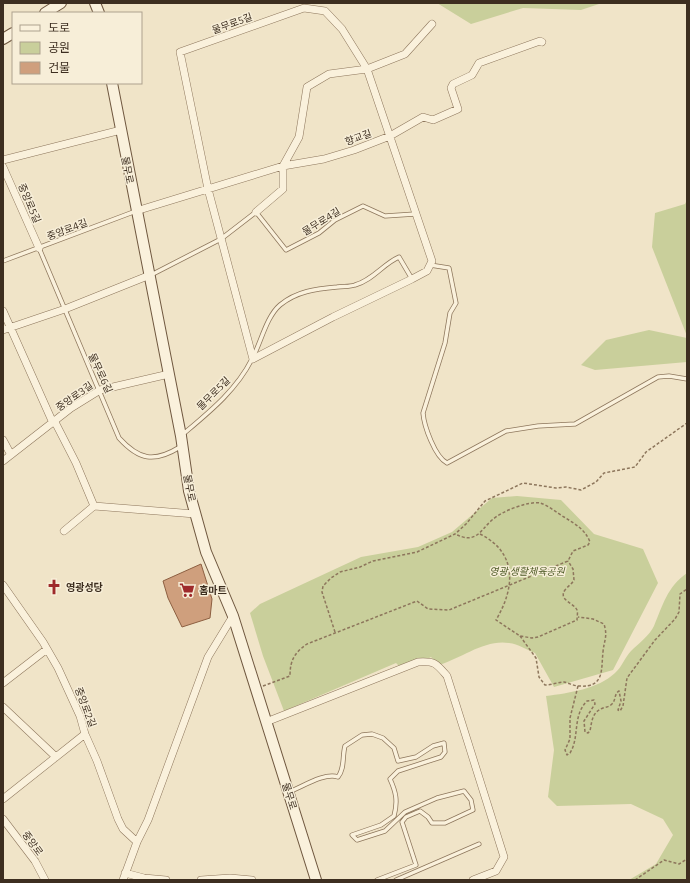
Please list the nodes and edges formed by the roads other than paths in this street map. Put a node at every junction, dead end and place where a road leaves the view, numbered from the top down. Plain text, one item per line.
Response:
1 (61, 3) edge
2 (47, 12) edge
3 (432, 24) dead end
4 (12, 34) edge
5 (3, 39) edge
6 (542, 42) dead end
7 (367, 68) junction
8 (112, 84) edge
9 (121, 130) junction
10 (390, 136) junction
11 (3, 160) edge
12 (283, 166) junction
13 (3, 167) edge
14 (208, 189) junction
15 (136, 211) junction
16 (256, 212) junction
17 (415, 214) junction
18 (221, 240) junction
19 (39, 248) junction
20 (3, 261) edge
21 (430, 265) junction
22 (150, 275) junction
23 (412, 279) junction
24 (65, 309) junction
25 (3, 311) edge
26 (6, 328) edge
27 (253, 359) junction
28 (169, 374) junction
29 (687, 378) edge
30 (100, 390) junction
31 (54, 423) junction
32 (3, 440) edge
33 (182, 441) junction
34 (11, 455) junction
35 (3, 461) edge
36 (94, 506) junction
37 (195, 514) junction
38 (64, 531) dead end
39 (3, 585) edge
40 (232, 616) junction
41 (47, 649) junction
42 (3, 682) edge
43 (3, 707) edge
44 (266, 722) junction
45 (85, 734) junction
46 (56, 757) junction
47 (289, 792) junction
48 (3, 799) edge
49 (3, 819) edge
50 (137, 842) junction
51 (479, 844) dead end
52 (124, 876) edge
53 (45, 880) edge
54 (166, 880) edge
55 (201, 880) edge
56 (252, 880) edge
57 (316, 880) edge
58 (377, 880) edge
59 (396, 880) edge
60 (473, 880) edge

1 - 2 main road
3 - 7 street
4 - 5 main road
6 - 10 street, 향교길
7 - 10 street, 물무로5길
7 - 12 street
7 - 14 street, 물무로5길
8 - 9 main road, 물무로
9 - 11 street
9 - 15 main road, 물무로
10 - 12 street, 향교길
10 - 17 street, 물무로5길
12 - 14 street, 향교길
12 - 16 street
13 - 19 street, 중앙로5길
14 - 15 street, 향교길
14 - 18 street, 물무로5길
15 - 19 lane, 중앙로4길
15 - 22 main road, 물무로
16 - 17 lane, 물무로4길
16 - 18 lane
17 - 21 street, 물무로5길
18 - 22 lane
18 - 27 street, 물무로5길
19 - 20 lane, 중앙로4길
19 - 24 lane, 물무로6길
21 - 23 street
21 - 29 lane
22 - 24 street
22 - 28 main road, 물무로
23 - 27 street
23 - 27 lane, 물무로5길
24 - 26 street
24 - 30 lane, 물무로6길
25 - 26 street
26 - 31 street
27 - 33 lane, 물무로5길
28 - 30 street, 중앙로3길
28 - 33 main road, 물무로
30 - 31 street, 중앙로3길
30 - 33 lane, 물무로6길
31 - 34 street, 중앙로3길
31 - 36 street
32 - 34 street
33 - 37 main road, 물무로
34 - 35 street, 중앙로3길
36 - 37 street
36 - 38 street
37 - 40 main road, 물무로
39 - 41 street, 중앙로2길
40 - 44 main road, 물무로
40 - 50 street
41 - 42 street
41 - 45 street, 중앙로2길
43 - 46 street
44 - 47 main road, 물무로
44 - 60 street
45 - 46 street
45 - 50 street, 중앙로2길
46 - 48 street
47 - 57 main road, 물무로
47 - 58 lane
49 - 53 street, 중앙로
50 - 52 street
51 - 59 lane
52 - 54 street
55 - 56 street

